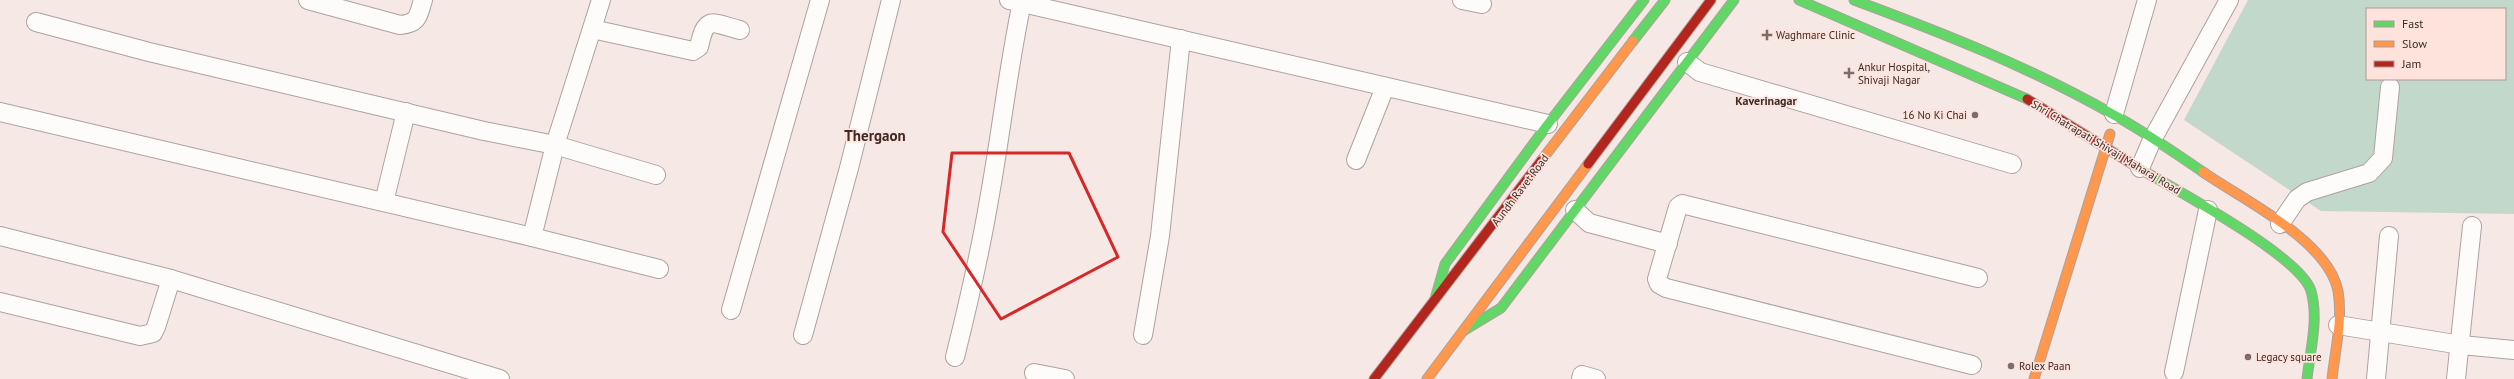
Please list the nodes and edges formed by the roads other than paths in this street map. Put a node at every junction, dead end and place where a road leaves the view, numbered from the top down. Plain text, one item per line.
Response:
1 (308, 0) edge
2 (423, 0) edge
3 (601, 0) edge
4 (820, 0) edge
5 (891, 0) edge
6 (1462, 0) edge
7 (1642, 0) edge
8 (1665, 0) edge
9 (1711, 0) edge
10 (1734, 0) edge
11 (1799, 0) edge
12 (1854, 0) edge
13 (2147, 0) edge
14 (2229, 0) edge
15 (1016, 1) edge
16 (1482, 4) dead end
17 (36, 22) dead end
18 (592, 29) junction
19 (740, 30) dead end
20 (1181, 38) junction
21 (1687, 62) junction
22 (1385, 87) junction
23 (2390, 87) dead end
24 (0, 112) edge
25 (406, 112) junction
26 (2114, 114) junction
27 (1548, 124) junction
28 (2152, 140) junction
29 (555, 145) junction
30 (2107, 148) junction
31 (1356, 160) dead end
32 (2012, 164) dead end
33 (2140, 168) junction
34 (656, 175) dead end
35 (384, 202) junction
36 (1575, 210) junction
37 (2208, 210) junction
38 (2280, 224) junction
39 (2472, 226) dead end
40 (0, 236) edge
41 (2389, 236) dead end
42 (532, 237) junction
43 (1668, 244) junction
44 (659, 269) dead end
45 (1978, 278) dead end
46 (171, 279) junction
47 (0, 302) edge
48 (1433, 304) junction
49 (731, 310) dead end
50 (2338, 324) junction
51 (1462, 331) junction
52 (2380, 332) junction
53 (802, 335) dead end
54 (1143, 335) dead end
55 (2461, 345) junction
56 (2514, 350) edge
57 (955, 357) dead end
58 (1972, 365) dead end
59 (2174, 372) dead end
60 (1034, 373) dead end
61 (500, 379) edge
62 (1065, 379) edge
63 (1374, 379) edge
64 (1428, 379) edge
65 (1581, 379) edge
66 (1596, 379) edge
67 (2034, 379) edge
68 (2306, 379) edge
69 (2332, 379) edge
70 (2376, 379) edge
71 (2456, 379) edge

1 - 2 street
3 - 18 street
4 - 49 street
5 - 53 street
6 - 16 street
7 - 27 main road
8 - 48 main road, Aundh Ravet Road
9 - 51 main road
10 - 21 main road
11 - 30 main road, Shri Chatrapati Shivaji Maharaj Road
12 - 26 main road
13 - 26 street
14 - 28 street
15 - 20 street
15 - 57 street
17 - 25 street
18 - 19 street
18 - 29 street
20 - 22 street
20 - 54 street
21 - 32 street
21 - 36 main road
22 - 27 street
22 - 31 street
23 - 38 street
24 - 35 street
25 - 29 street
25 - 35 street
26 - 28 main road
26 - 30 main road
27 - 48 main road
28 - 33 street
28 - 38 main road
29 - 34 street
29 - 42 street
30 - 33 main road, Shri Chatrapati Shivaji Maharaj Road
30 - 67 main road
33 - 37 main road, Shri Chatrapati Shivaji Maharaj Road
35 - 42 street
36 - 43 street
36 - 51 main road
37 - 59 street
37 - 68 main road, Shri Chatrapati Shivaji Maharaj Road
38 - 50 main road
39 - 55 street
40 - 46 street
41 - 52 street
42 - 44 street
43 - 45 street
43 - 58 street
46 - 47 street
46 - 61 street
48 - 63 main road, Aundh Ravet Road
50 - 52 street
50 - 69 main road
51 - 64 main road
52 - 55 street
52 - 70 street
55 - 56 street
55 - 71 street
60 - 62 street
65 - 66 street

